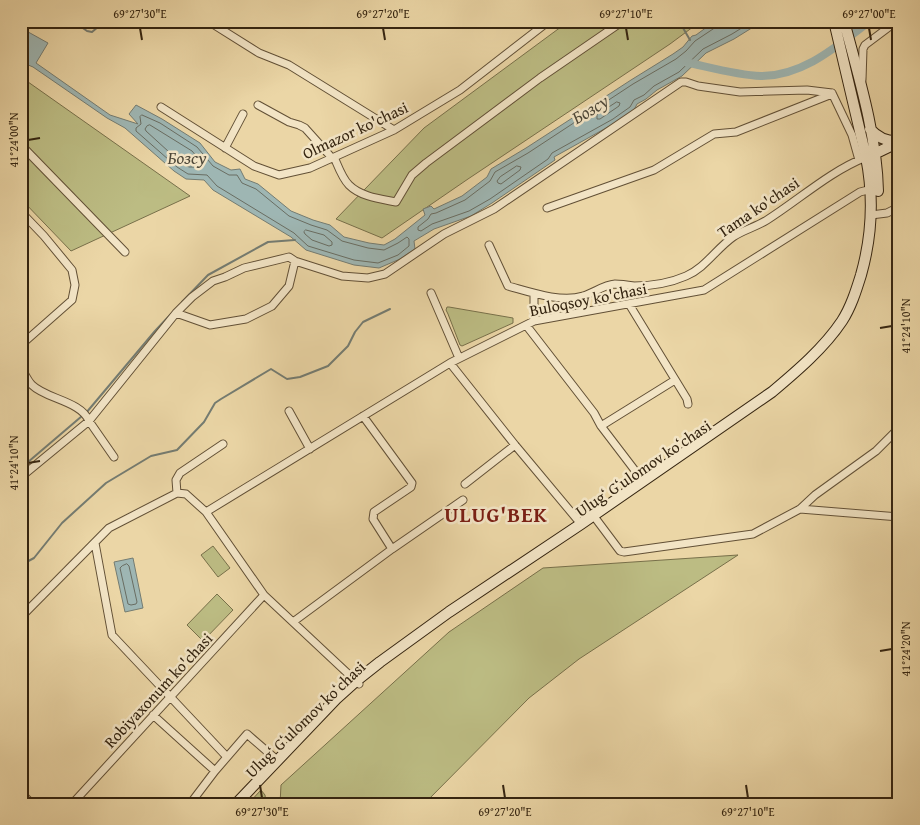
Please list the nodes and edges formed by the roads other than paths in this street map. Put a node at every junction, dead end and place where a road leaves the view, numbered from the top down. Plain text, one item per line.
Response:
1 (208, 21) edge
2 (549, 21) edge
3 (622, 21) edge
4 (834, 21) edge
5 (844, 21) edge
6 (897, 21) edge
7 (849, 58) junction
8 (862, 90) junction
9 (832, 93) junction
10 (258, 105) dead end
11 (161, 107) dead end
12 (243, 114) dead end
13 (870, 128) junction
14 (394, 130) junction
15 (899, 142) edge
16 (21, 145) edge
17 (225, 148) junction
18 (867, 157) junction
19 (333, 158) junction
20 (874, 189) junction
21 (899, 207) edge
22 (547, 208) dead end
23 (21, 212) edge
24 (874, 215) junction
25 (488, 245) dead end
26 (125, 252) dead end
27 (295, 261) junction
28 (431, 293) dead end
29 (534, 294) junction
30 (629, 304) junction
31 (176, 313) junction
32 (534, 321) junction
33 (526, 325) junction
34 (21, 345) edge
35 (459, 358) junction
36 (450, 363) junction
37 (21, 367) edge
38 (675, 380) junction
39 (688, 404) dead end
40 (289, 411) dead end
41 (363, 416) junction
42 (88, 419) junction
43 (601, 426) junction
44 (899, 428) edge
45 (223, 444) dead end
46 (515, 445) junction
47 (310, 449) junction
48 (114, 457) dead end
49 (21, 477) edge
50 (643, 481) junction
51 (465, 484) dead end
52 (177, 493) junction
53 (463, 500) dead end
54 (800, 509) junction
55 (206, 512) junction
56 (899, 517) edge
57 (596, 519) junction
58 (581, 524) junction
59 (95, 543) junction
60 (392, 549) junction
61 (264, 596) junction
62 (21, 617) edge
63 (293, 622) junction
64 (358, 682) junction
65 (170, 698) junction
66 (153, 715) junction
67 (227, 757) junction
68 (277, 760) junction
69 (215, 771) junction
70 (21, 793) edge
71 (32, 804) edge
72 (72, 804) edge
73 (198, 804) edge
74 (236, 804) edge
75 (241, 804) edge

1 - 14 street
2 - 14 street, Olmazor ko'chasi
3 - 19 street
4 - 7 main road
5 - 7 main road
6 - 8 street
7 - 8 main road, Ulugʻ Gʻulomov koʻchasi
7 - 18 main road, Ulugʻ Gʻulomov koʻchasi
8 - 13 main road, Ulugʻ Gʻulomov koʻchasi
9 - 18 street
9 - 22 street
9 - 27 street
10 - 19 street
11 - 17 street, Olmazor ko'chasi
12 - 17 street
13 - 15 main road
13 - 18 main road, Ulugʻ Gʻulomov koʻchasi
14 - 19 street, Olmazor ko'chasi
15 - 18 main road
16 - 26 street
17 - 19 street, Olmazor ko'chasi
18 - 20 main road, Ulugʻ Gʻulomov koʻchasi
18 - 29 street, Tama ko'chasi
20 - 24 main road, Ulugʻ Gʻulomov koʻchasi
20 - 30 street, Buloqsoy ko'chasi
21 - 24 street
23 - 34 street
24 - 50 main road, Ulugʻ Gʻulomov koʻchasi
24 - 57 main road, Ulugʻ Gʻulomov koʻchasi
25 - 29 street, Tama ko'chasi
27 - 31 street
27 - 31 street
28 - 35 street
29 - 32 street
30 - 32 street, Buloqsoy ko'chasi
30 - 38 street
31 - 42 street
32 - 33 street, Buloqsoy ko'chasi
33 - 35 street, Buloqsoy ko'chasi
33 - 43 street
35 - 36 street, Buloqsoy ko'chasi
36 - 41 street, Buloqsoy ko'chasi
36 - 46 street
37 - 42 street
38 - 39 street
38 - 43 street
40 - 47 street
41 - 47 street, Buloqsoy ko'chasi
41 - 60 street
42 - 48 street
42 - 49 street
43 - 50 street
44 - 54 street
45 - 52 street
46 - 51 street
46 - 58 street
47 - 55 street, Buloqsoy ko'chasi
50 - 58 main road, Ulugʻ Gʻulomov koʻchasi
52 - 55 street
52 - 59 street
53 - 60 street
54 - 56 street
54 - 57 street
55 - 61 street
57 - 64 main road, Ulugʻ Gʻulomov koʻchasi
58 - 64 main road, Ulugʻ Gʻulomov koʻchasi
59 - 62 street
59 - 65 street
60 - 63 street
61 - 63 street
61 - 65 street, Robiyaxonum ko'chasi
63 - 64 street
64 - 68 main road, Ulugʻ Gʻulomov koʻchasi
64 - 75 main road, Ulugʻ Gʻulomov koʻchasi
65 - 66 street, Robiyaxonum ko'chasi
65 - 67 street
66 - 69 street
66 - 72 street, Robiyaxonum ko'chasi
67 - 68 street
67 - 69 street
68 - 74 main road, Ulugʻ Gʻulomov koʻchasi
69 - 73 street
70 - 71 street

